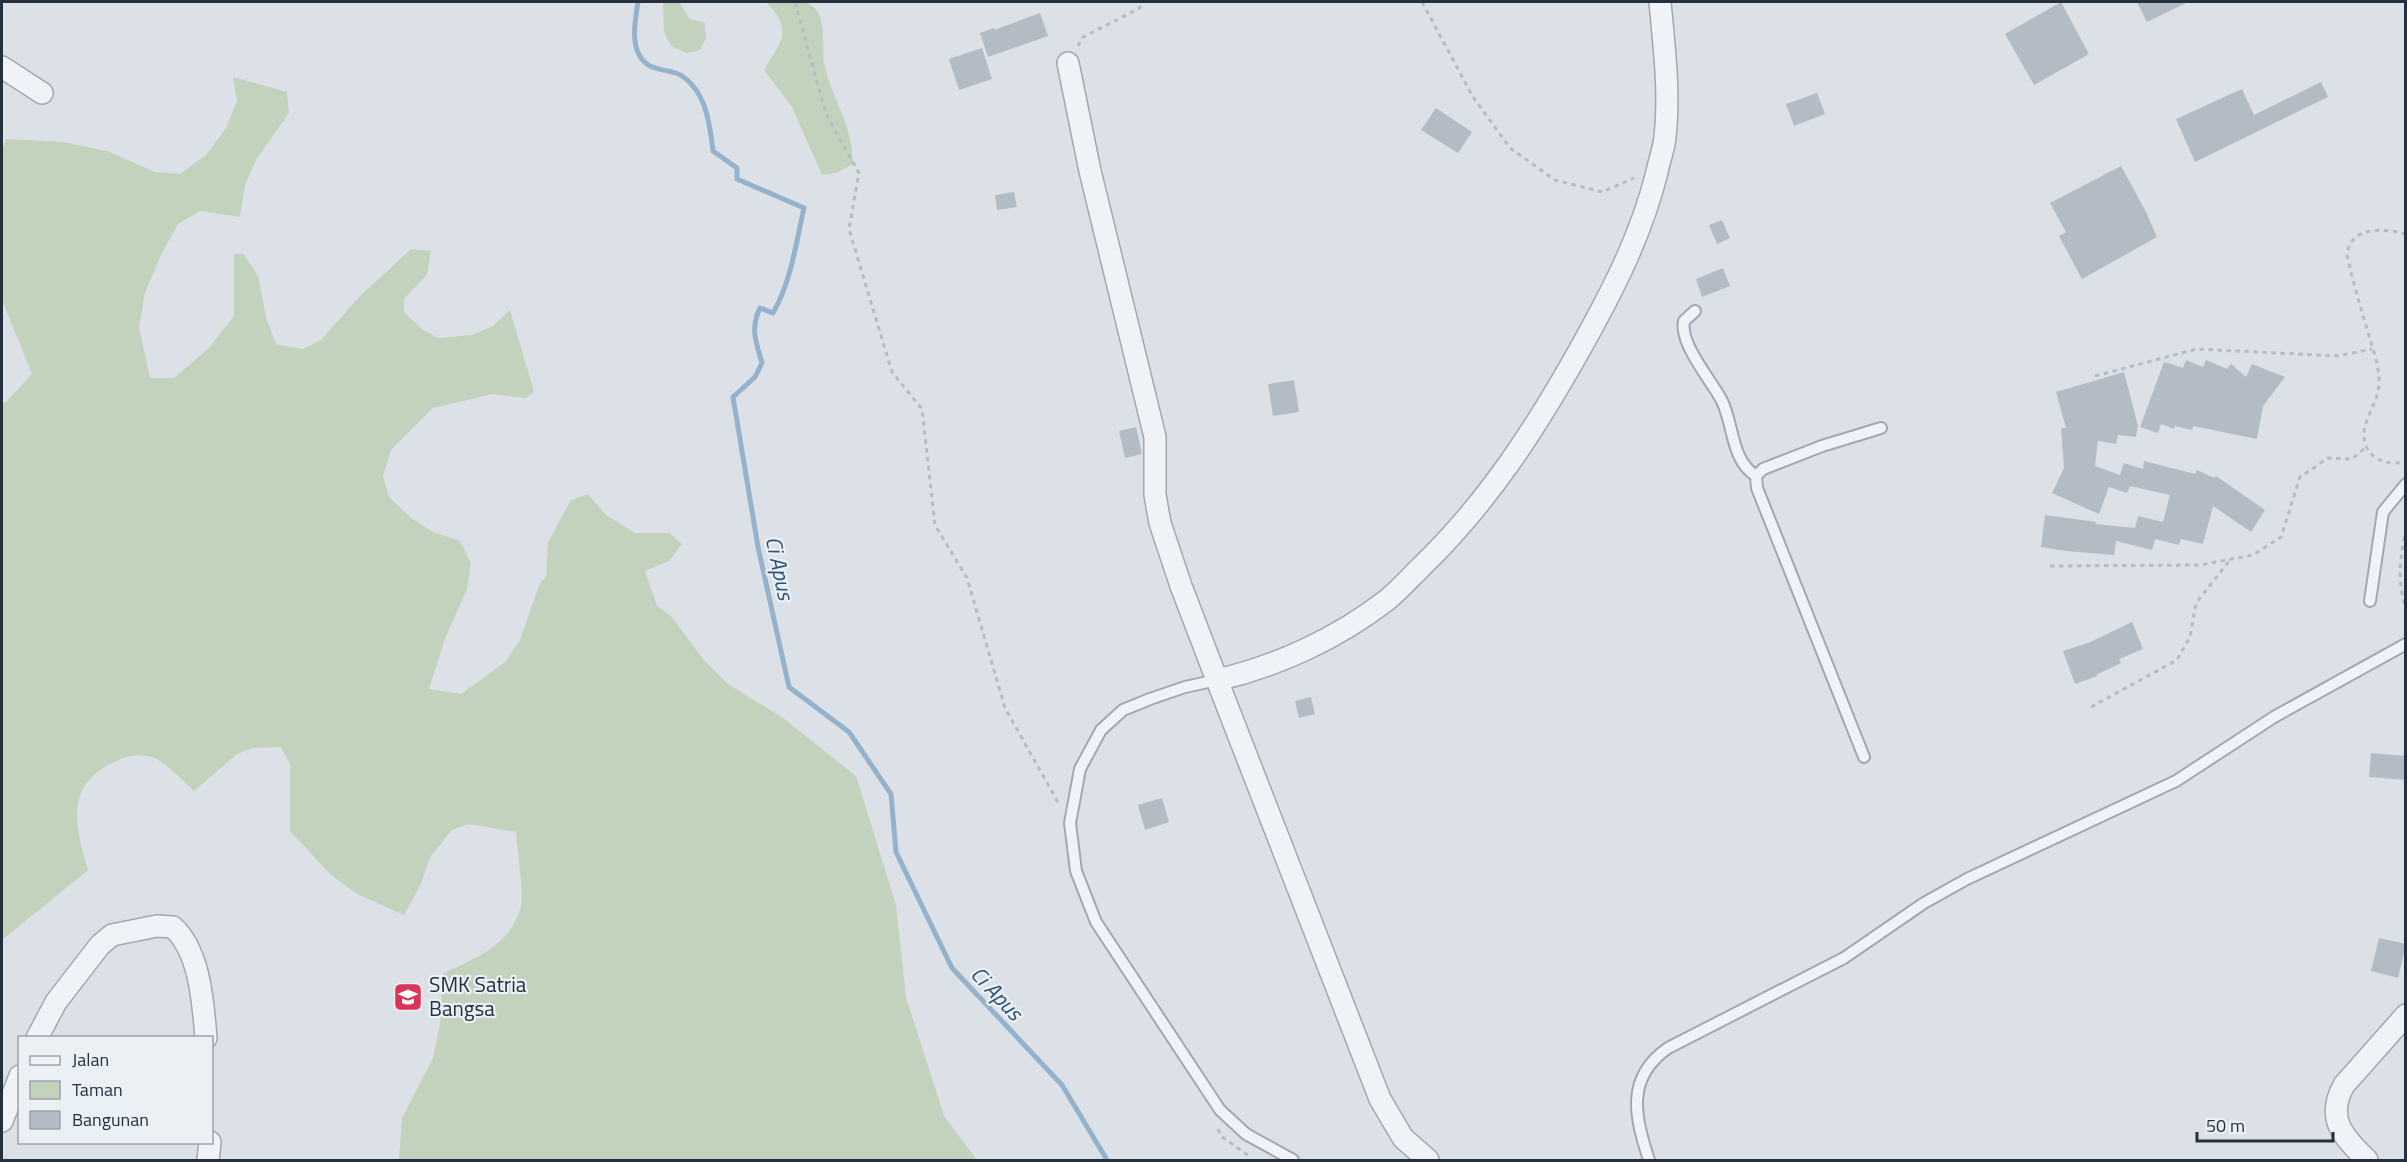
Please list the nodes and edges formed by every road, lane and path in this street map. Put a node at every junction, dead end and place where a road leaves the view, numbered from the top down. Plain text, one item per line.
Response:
1 (795, 2) edge
2 (1139, 2) edge
3 (1422, 2) edge
4 (1660, 2) edge
5 (1068, 63) joint
6 (2, 67) edge
7 (42, 93) dead end
8 (1640, 170) dead end
9 (2406, 234) edge
10 (1695, 311) dead end
11 (2372, 349) junction
12 (2095, 376) dead end
13 (1881, 428) dead end
14 (2367, 446) junction
15 (2406, 462) edge
16 (1756, 476) junction
17 (2406, 484) edge
18 (2406, 528) edge
19 (2231, 559) junction
20 (2050, 566) dead end
21 (2370, 601) dead end
22 (2406, 607) edge
23 (2406, 644) edge
24 (1216, 680) junction
25 (2091, 707) dead end
26 (1864, 757) dead end
27 (1070, 823) junction
28 (2406, 1016) edge
29 (38, 1036) edge
30 (206, 1036) edge
31 (18, 1081) edge
32 (2, 1121) edge
33 (210, 1144) edge
34 (208, 1161) edge
35 (1293, 1161) edge
36 (1428, 1161) edge
37 (1649, 1161) edge
38 (2367, 1161) edge

1 - 27 path
2 - 5 path
3 - 8 path
4 - 24 street
5 - 24 street
6 - 7 street
9 - 11 path
10 - 16 lane
11 - 12 path
11 - 14 path
13 - 16 lane
14 - 15 path
14 - 19 path
16 - 26 lane
17 - 21 lane
18 - 22 path
19 - 20 path
19 - 25 path
23 - 37 lane
24 - 27 lane
24 - 36 street
27 - 35 lane
28 - 38 street
29 - 30 street
31 - 32 street
33 - 34 street

